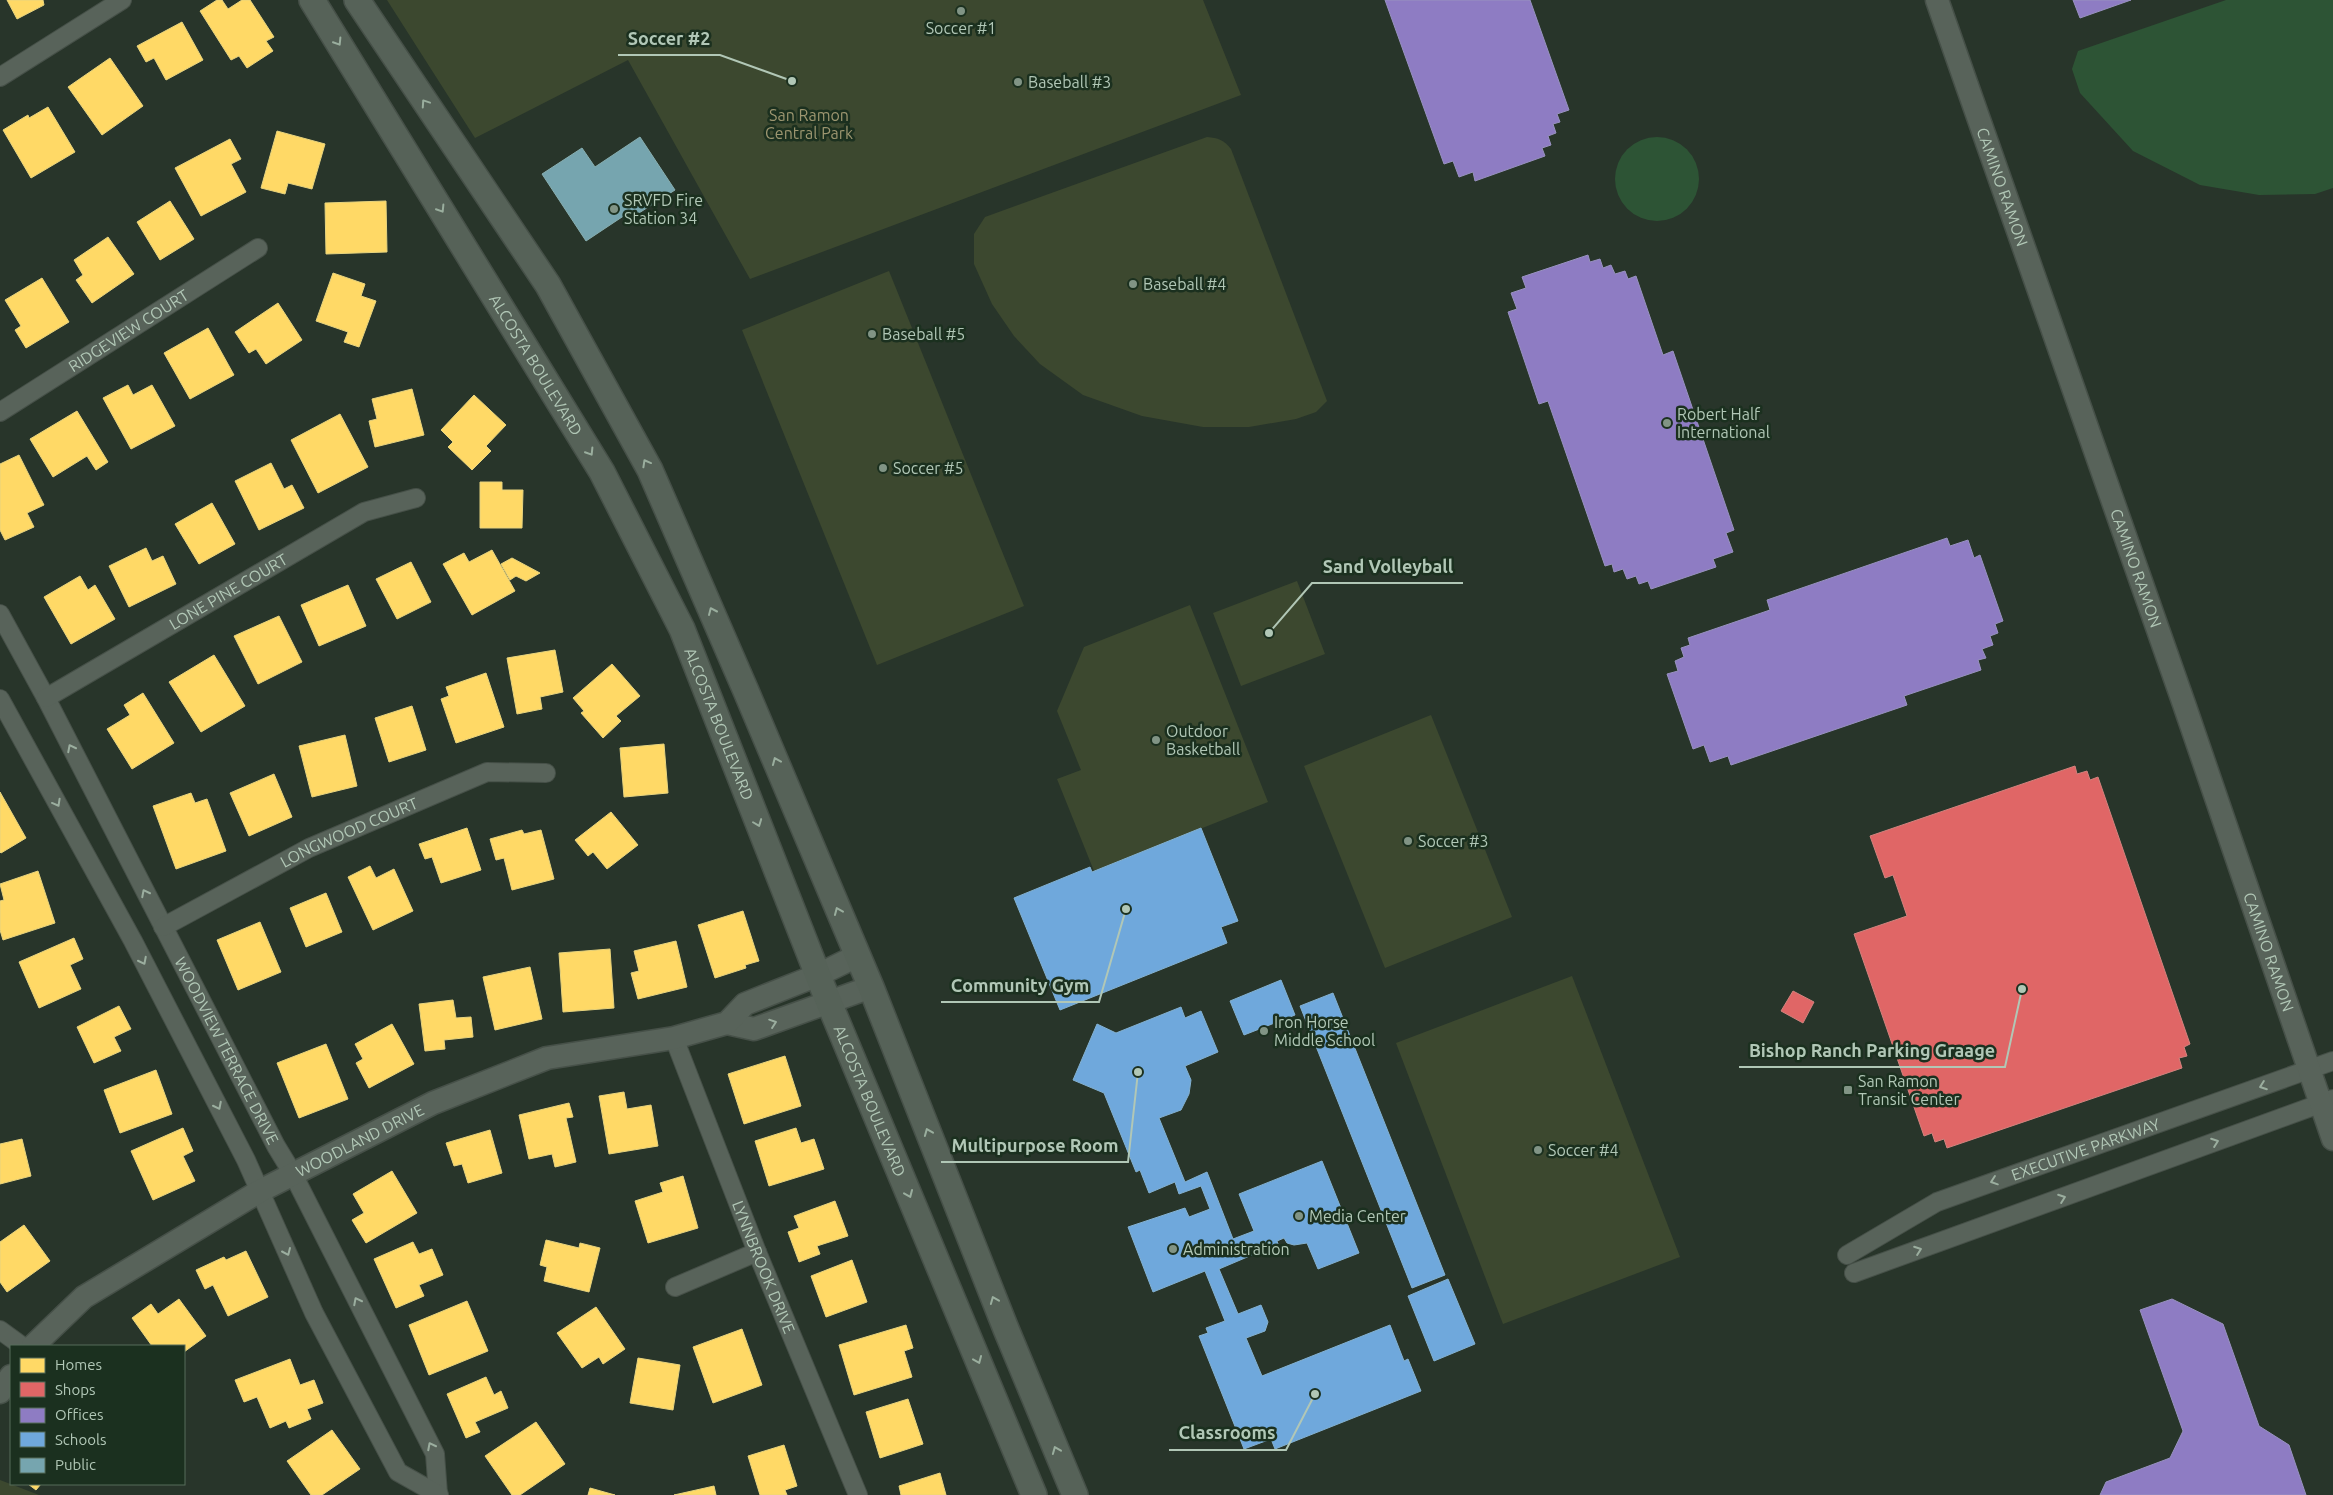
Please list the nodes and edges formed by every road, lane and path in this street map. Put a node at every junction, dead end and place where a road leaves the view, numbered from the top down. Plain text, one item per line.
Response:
1 (121, 0) edge
2 (312, 0) edge
3 (356, 0) edge
4 (1937, 0) edge
5 (0, 78) edge
6 (258, 248) dead end
7 (0, 412) edge
8 (416, 498) dead end
9 (0, 614) edge
10 (46, 698) junction
11 (0, 699) edge
12 (6, 725) edge
13 (546, 772) dead end
14 (163, 927) junction
15 (857, 956) junction
16 (818, 975) junction
17 (871, 987) junction
18 (829, 1003) junction
19 (726, 1023) junction
20 (674, 1038) junction
21 (2333, 1061) edge
22 (2309, 1070) junction
23 (2327, 1102) edge
24 (2333, 1139) edge
25 (293, 1174) junction
26 (260, 1191) junction
27 (757, 1252) junction
28 (1847, 1255) dead end
29 (1854, 1273) dead end
30 (675, 1287) dead end
31 (0, 1330) edge
32 (21, 1345) edge
33 (34, 1345) edge
34 (10, 1377) edge
35 (0, 1392) edge
36 (438, 1494) edge
37 (858, 1495) edge
38 (1034, 1495) edge
39 (1074, 1495) edge

1 - 5 street
2 -> 16 main road, ALCOSTA BOULEVARD
15 -> 3 main road
4 - 22 street, CAMINO RAMON
6 - 7 street, RIDGEVIEW COURT
8 - 10 street, LONE PINE COURT
9 - 10 street, WOODVIEW TERRACE DRIVE
14 -> 10 street, WOODVIEW TERRACE DRIVE
11 - 12 street, WOODVIEW TERRACE DRIVE
12 -> 26 street, WOODVIEW TERRACE DRIVE
13 - 14 street, LONGWOOD COURT
14 - 25 street, WOODVIEW TERRACE DRIVE
15 - 16 street, WOODLAND DRIVE
15 - 17 main road
16 - 18 main road, ALCOSTA BOULEVARD
16 - 19 street, WOODLAND DRIVE
17 - 18 street, WOODLAND DRIVE
39 -> 17 main road
19 -> 18 street, WOODLAND DRIVE
18 -> 38 main road, ALCOSTA BOULEVARD
19 - 20 street, WOODLAND DRIVE
20 - 25 street, WOODLAND DRIVE
20 - 27 street, LYNNBROOK DRIVE
21 - 22 street, EXECUTIVE PARKWAY
22 - 23 street, CAMINO RAMON
22 -> 28 street, EXECUTIVE PARKWAY
23 - 24 street, CAMINO RAMON
29 -> 23 street
25 - 26 street, WOODLAND DRIVE
36 -> 25 street, WOODVIEW TERRACE DRIVE
26 - 33 street, WOODLAND DRIVE
26 -> 36 street, WOODVIEW TERRACE DRIVE
27 - 30 street
27 - 37 street, LYNNBROOK DRIVE
31 - 32 street
34 - 35 street

